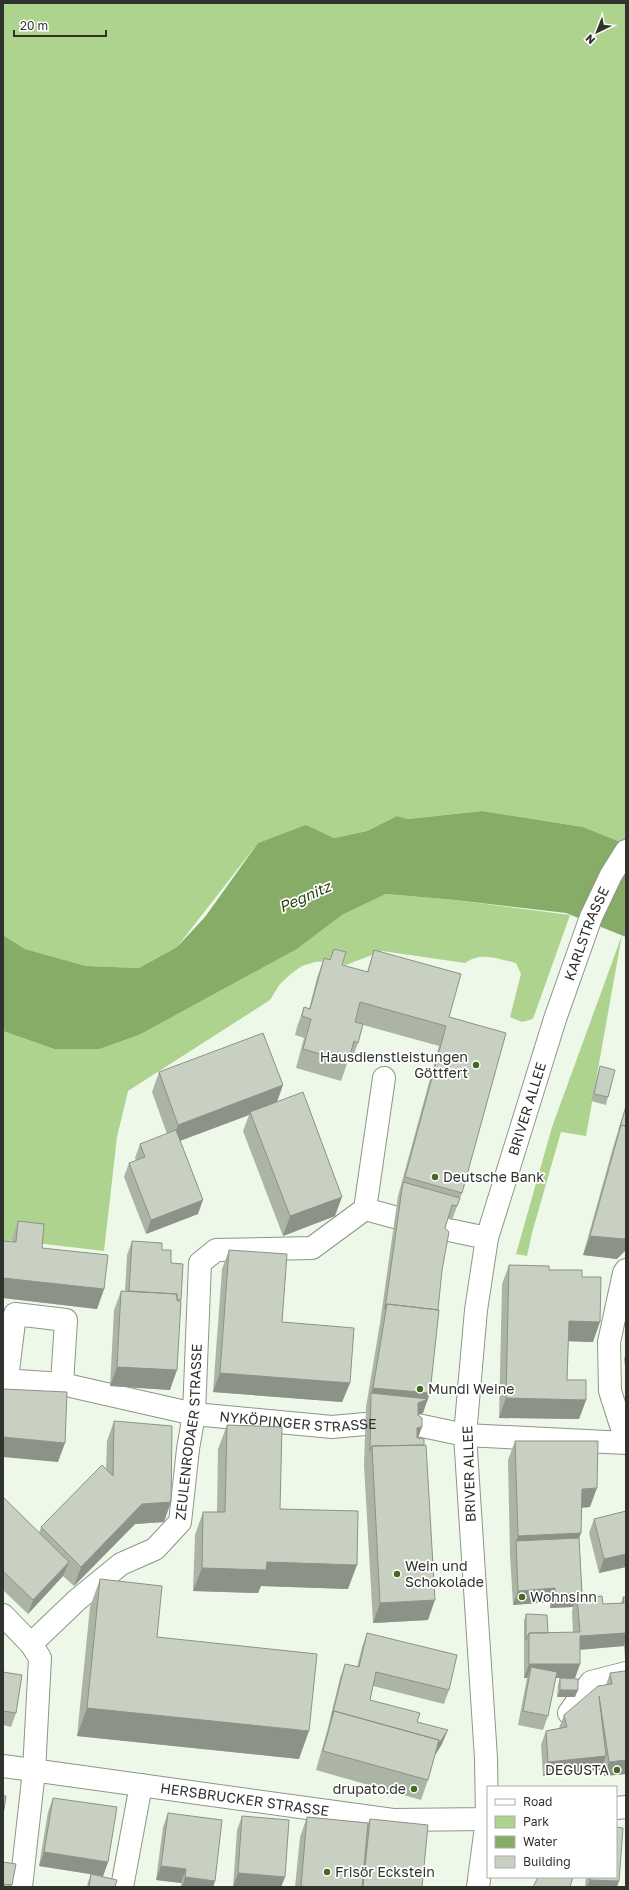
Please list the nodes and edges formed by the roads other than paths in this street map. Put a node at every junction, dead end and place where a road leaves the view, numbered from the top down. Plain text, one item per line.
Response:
1 (626, 852) edge
2 (555, 1019) joint
3 (384, 1078) dead end
4 (365, 1209) junction
5 (394, 1217) dead end
6 (444, 1229) edge
7 (487, 1238) junction
8 (626, 1270) edge
9 (5, 1380) edge
10 (62, 1384) junction
11 (194, 1414) junction
12 (465, 1435) junction
13 (626, 1442) edge
14 (3, 1615) edge
15 (31, 1644) junction
16 (626, 1673) edge
17 (569, 1714) edge
18 (3, 1766) edge
19 (34, 1771) junction
20 (141, 1785) junction
21 (487, 1819) edge
22 (21, 1887) edge
23 (122, 1887) edge
24 (478, 1887) edge

1 - 2 street, KARLSTRASSE
2 - 7 street, BRIVER ALLEE
3 - 4 street
4 - 5 street
4 - 11 street, ZEULENRODAER STRASSE
6 - 7 street
7 - 12 street, BRIVER ALLEE
8 - 13 street
9 - 10 street, NYKÖPINGER STRASSE
9 - 10 street, NYKÖPINGER STRASSE
10 - 11 street, NYKÖPINGER STRASSE
11 - 12 street, NYKÖPINGER STRASSE
11 - 15 street, ZEULENRODAER STRASSE
12 - 13 street, NYKÖPINGER STRASSE
12 - 21 street, BRIVER ALLEE
14 - 15 street
15 - 19 street
16 - 17 street
18 - 19 street, HERSBRUCKER STRASSE
19 - 20 street, HERSBRUCKER STRASSE
19 - 22 street
20 - 21 street, HERSBRUCKER STRASSE
20 - 23 street
21 - 24 street, BRIVER ALLEE

